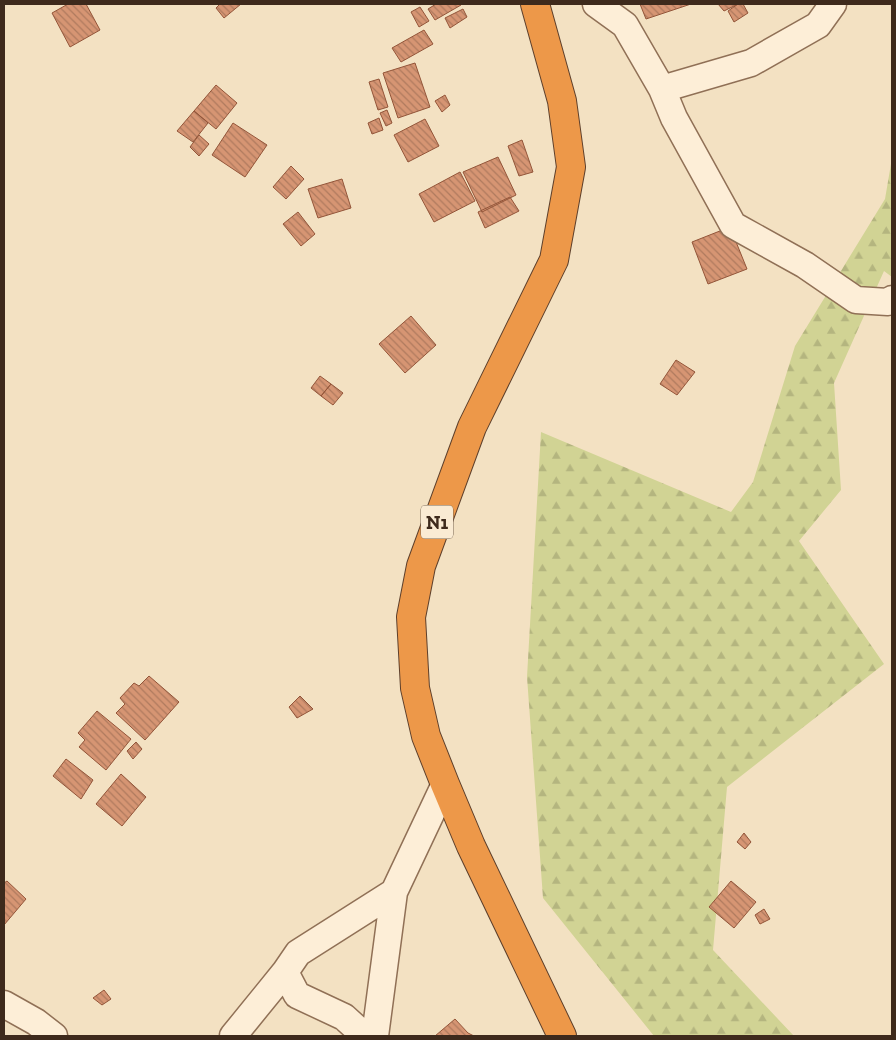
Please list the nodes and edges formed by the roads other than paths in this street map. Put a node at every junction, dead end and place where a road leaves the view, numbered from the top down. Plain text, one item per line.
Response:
1 (535, 4) edge
2 (596, 4) edge
3 (833, 4) edge
4 (662, 89) junction
5 (892, 298) edge
6 (444, 784) junction
7 (394, 892) junction
8 (285, 972) junction
9 (4, 1004) edge
10 (54, 1036) edge
11 (233, 1036) edge
12 (366, 1036) edge
13 (375, 1036) edge
14 (562, 1036) edge

1 - 6 highway, N1
2 - 4 street
3 - 4 street
4 - 5 street
6 - 7 street
6 - 14 highway, N1
7 - 8 street
7 - 13 street
8 - 11 street
8 - 12 street
9 - 10 street

